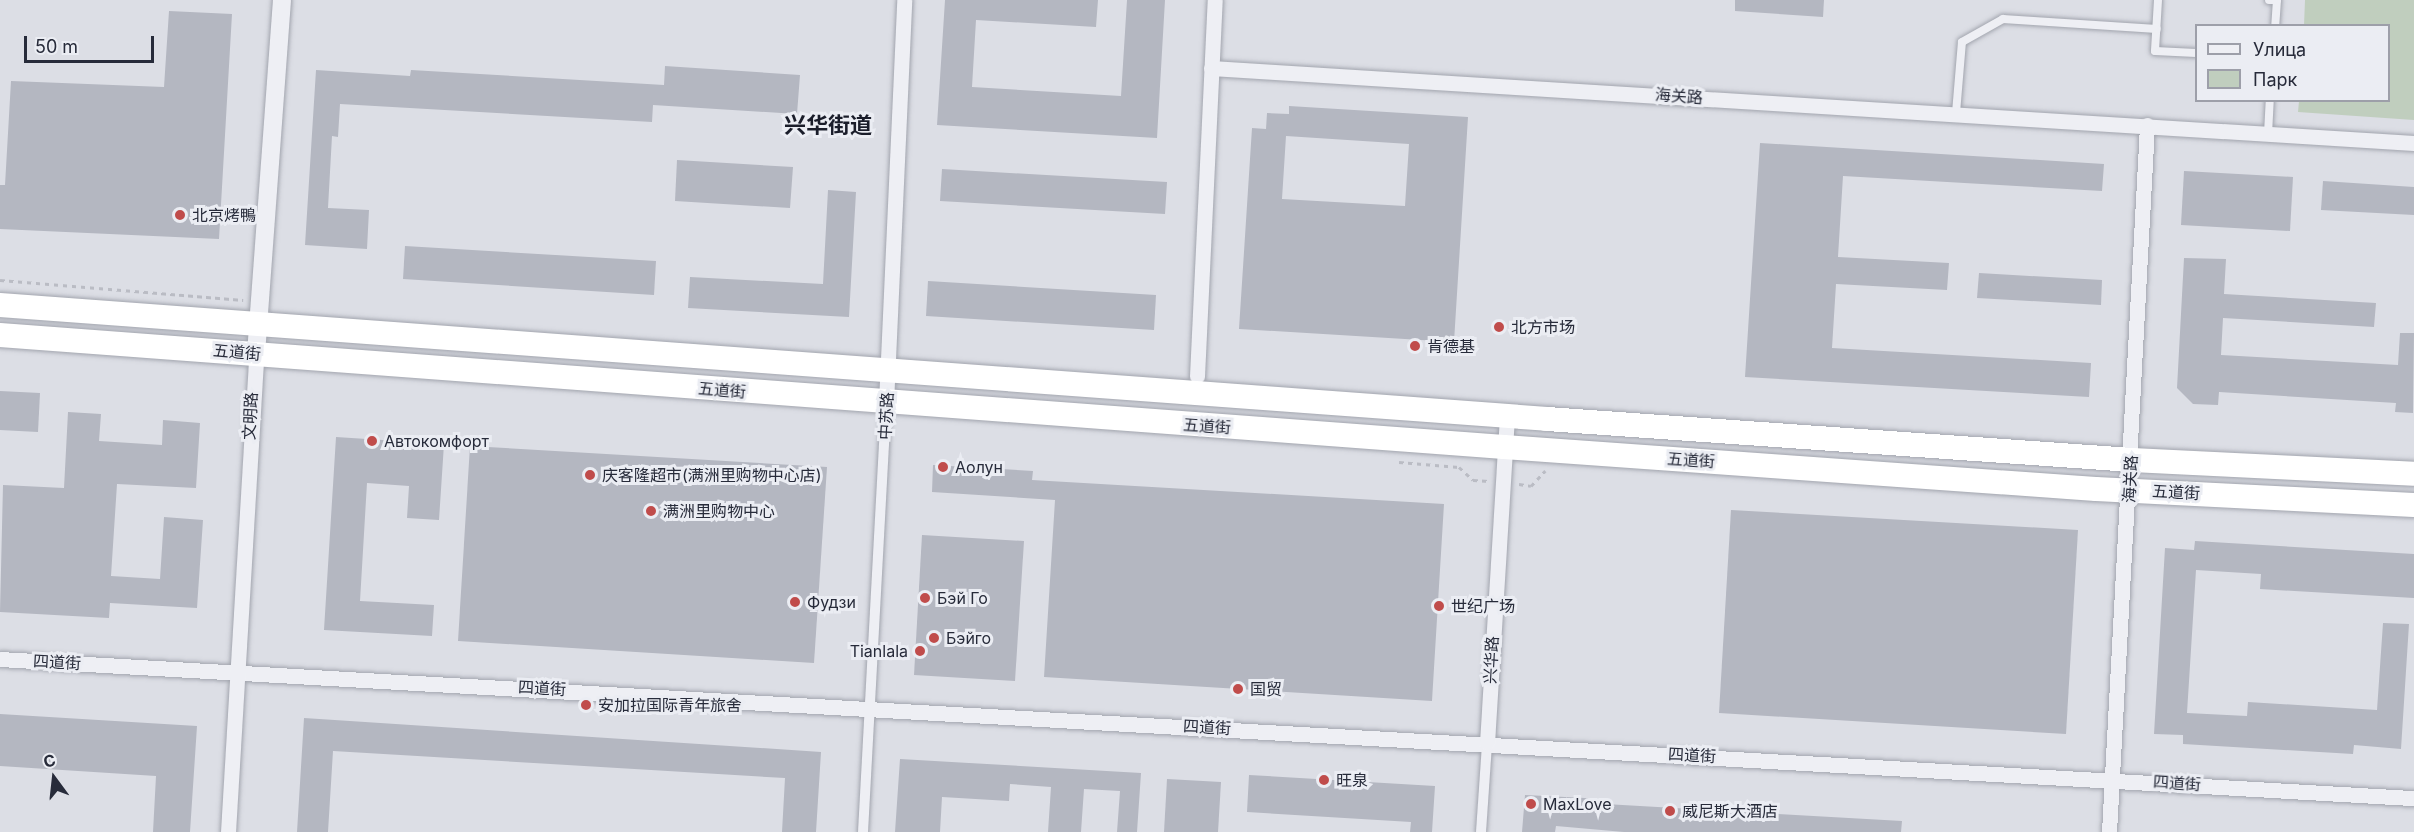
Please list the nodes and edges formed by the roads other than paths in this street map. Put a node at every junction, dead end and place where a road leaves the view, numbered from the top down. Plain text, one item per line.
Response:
1 (282, 0) edge
2 (904, 0) edge
3 (1215, 0) edge
4 (2158, 0) edge
5 (2269, 0) edge
6 (2275, 24) edge
7 (2157, 29) junction
8 (2195, 53) edge
9 (1211, 68) junction
10 (2270, 102) edge
11 (1956, 114) junction
12 (2147, 126) junction
13 (2268, 134) junction
14 (2414, 143) edge
15 (0, 305) edge
16 (259, 325) junction
17 (0, 335) edge
18 (256, 354) junction
19 (888, 373) junction
20 (1197, 376) dead end
21 (886, 403) junction
22 (1507, 416) junction
23 (1504, 447) junction
24 (2132, 460) junction
25 (2414, 474) edge
26 (2130, 490) junction
27 (2414, 505) edge
28 (0, 659) edge
29 (235, 670) junction
30 (870, 708) junction
31 (1487, 743) junction
32 (2112, 778) junction
33 (2414, 798) edge
34 (228, 832) edge
35 (863, 832) edge
36 (1482, 832) edge
37 (2109, 832) edge

1 - 16 street, 文明路
2 - 19 street, 中苏路
3 - 9 street
4 - 7 lane
5 - 6 lane
7 - 8 lane
7 - 11 lane
9 - 11 street, 海关路
9 - 20 street
10 - 13 lane
11 - 12 street, 海关路
12 - 13 street, 海关路
12 - 24 street, 海关路
13 - 14 street, 海关路
15 - 16 highway, 五道街
16 - 18 street, 文明路
16 - 19 highway, 五道街
17 - 18 highway, 五道街
18 - 21 highway, 五道街
18 - 29 street, 文明路
19 - 21 street, 中苏路
19 - 22 highway, 五道街
21 - 23 highway, 五道街
21 - 30 street, 中苏路
22 - 23 street, 兴华路
22 - 24 highway, 五道街
23 - 26 highway, 五道街
23 - 31 street, 兴华路
24 - 25 highway, 五道街
24 - 26 street, 海关路
26 - 27 highway, 五道街
26 - 32 street, 海关路
28 - 29 street, 四道街
29 - 30 street, 四道街
29 - 34 street, 文明路
30 - 31 street, 四道街
30 - 35 street, 中苏路
31 - 32 street, 四道街
31 - 36 street, 兴华路
32 - 33 street, 四道街
32 - 37 street, 海关路

